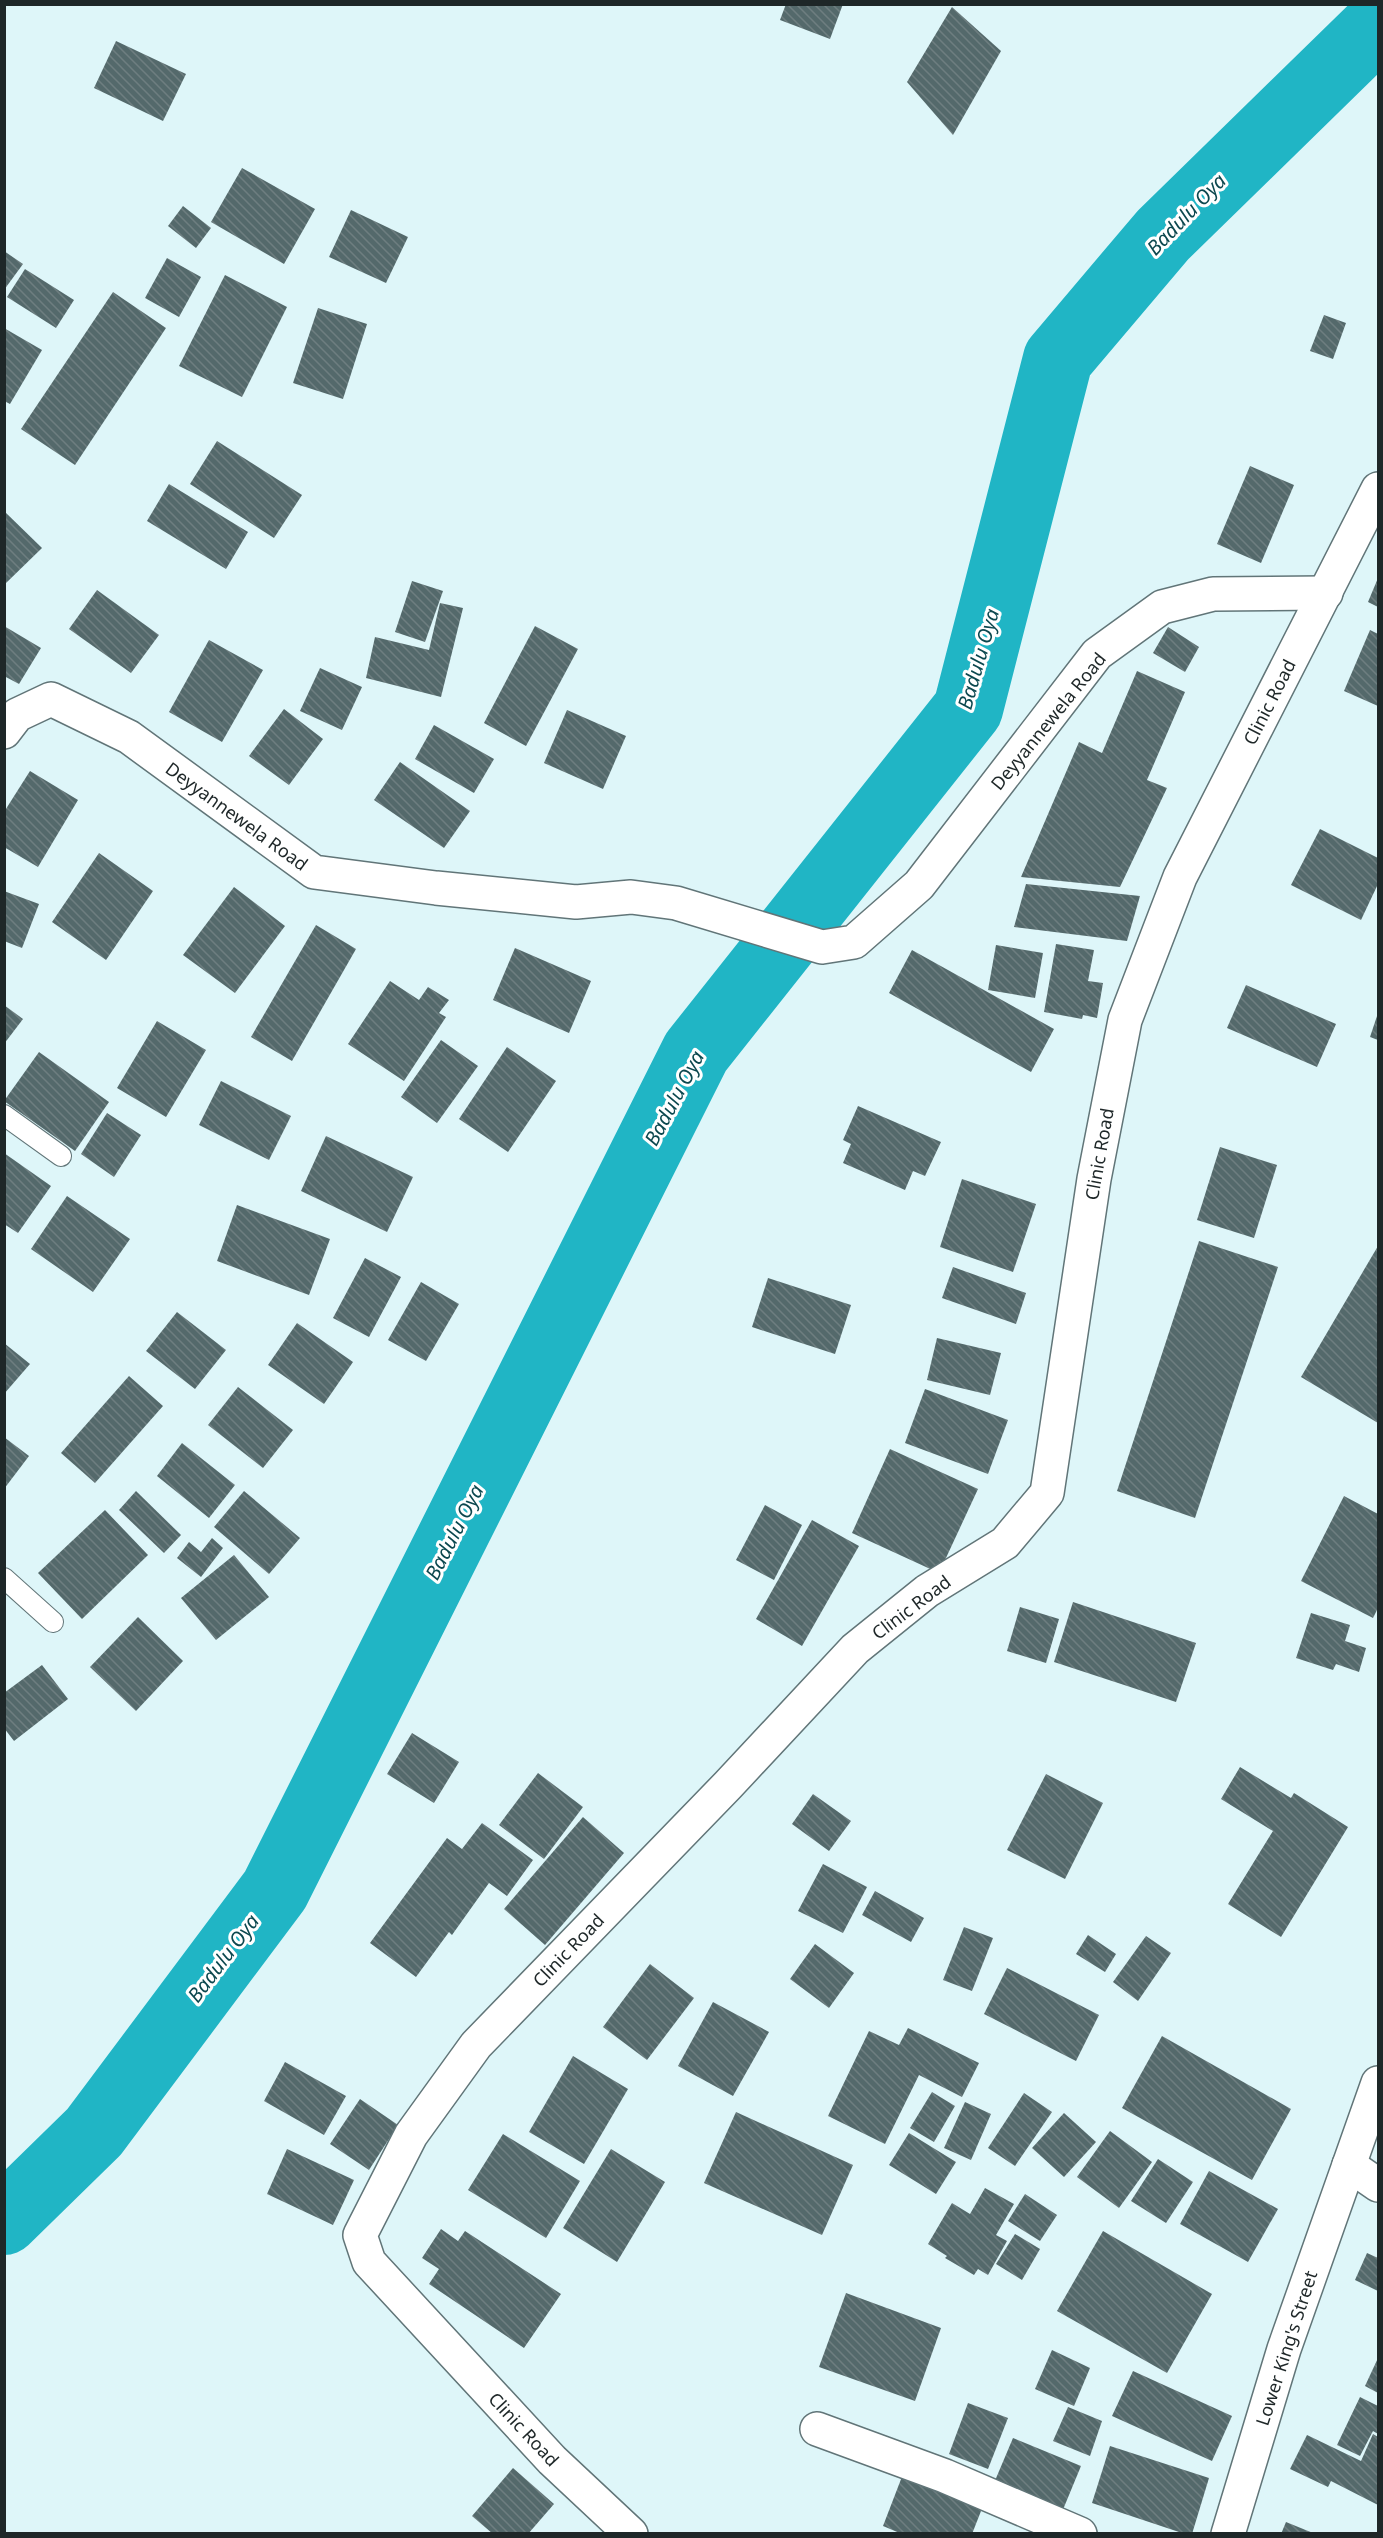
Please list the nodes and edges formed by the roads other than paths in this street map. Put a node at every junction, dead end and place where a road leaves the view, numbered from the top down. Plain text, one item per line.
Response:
1 (1378, 489) edge
2 (1326, 593) junction
3 (4, 732) edge
4 (4, 1115) edge
5 (61, 1156) dead end
6 (4, 1578) edge
7 (53, 1622) dead end
8 (1378, 2083) edge
9 (1349, 2165) junction
10 (1378, 2185) edge
11 (817, 2429) dead end
12 (631, 2534) edge
13 (1080, 2534) edge
14 (1228, 2534) edge

1 - 2 street, Clinic Road
2 - 3 street, Deyyannewela Road
2 - 12 street, Clinic Road
4 - 5 lane
6 - 7 lane
8 - 9 street, Lower King's Street
9 - 10 street
9 - 14 street, Lower King's Street
11 - 13 street

